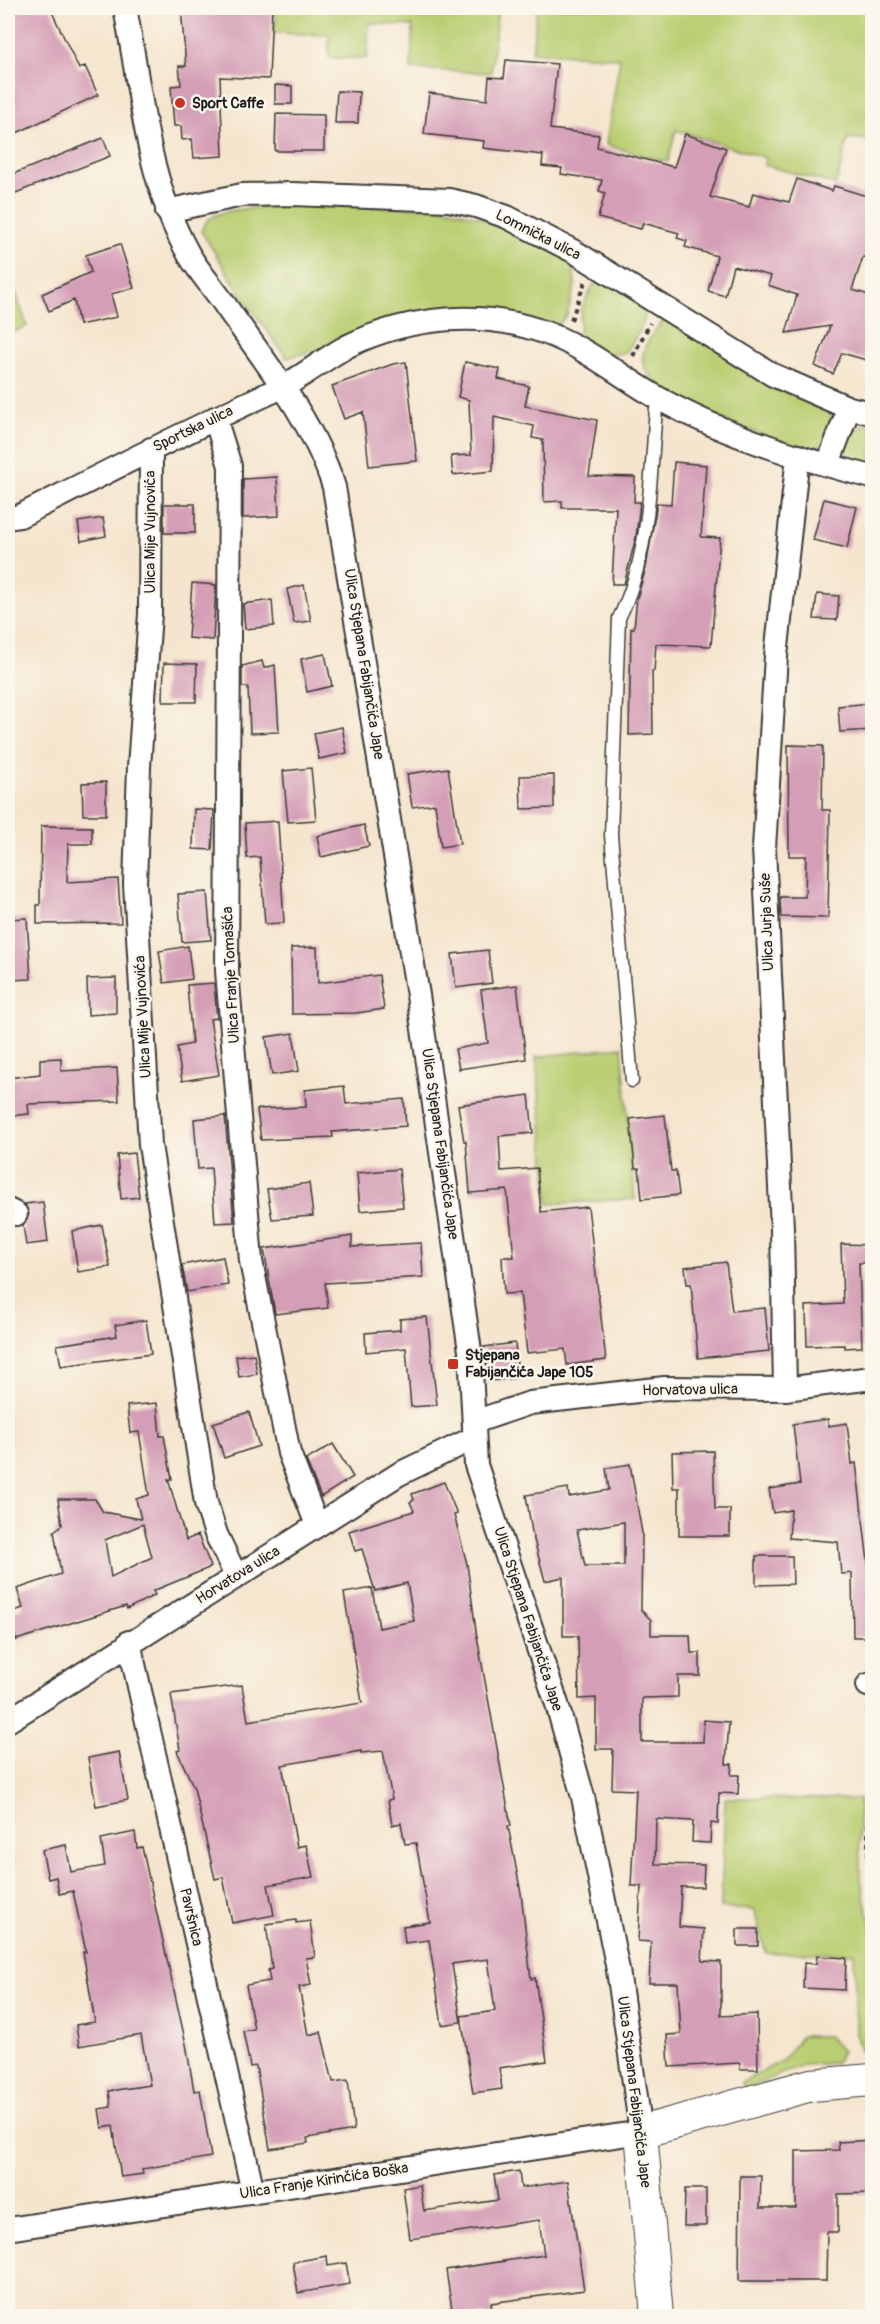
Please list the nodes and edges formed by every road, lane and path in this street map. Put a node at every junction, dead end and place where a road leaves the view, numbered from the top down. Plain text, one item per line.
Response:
1 (125, 8) edge
2 (167, 211) junction
3 (592, 264) junction
4 (661, 304) junction
5 (563, 340) junction
6 (622, 376) junction
7 (282, 387) junction
8 (657, 398) junction
9 (849, 408) junction
10 (873, 413) edge
11 (215, 418) junction
12 (151, 449) junction
13 (798, 456) junction
14 (828, 464) junction
15 (873, 477) edge
16 (8, 518) edge
17 (632, 1081) dead end
18 (873, 1378) edge
19 (785, 1389) junction
20 (474, 1430) junction
21 (317, 1525) junction
22 (236, 1576) junction
23 (129, 1642) junction
24 (870, 1684) edge
25 (8, 1721) edge
26 (873, 1885) edge
27 (873, 2080) edge
28 (641, 2132) junction
29 (253, 2192) junction
30 (8, 2229) edge
31 (657, 2316) edge

1 - 2 street, Ulica Stjepana Fabijančića Jape
2 - 3 street, Lomnička ulica
2 - 7 street, Ulica Stjepana Fabijančića Jape
3 - 4 street, Lomnička ulica
3 - 5 path
4 - 6 path
4 - 9 street, Lomnička ulica
5 - 6 street
5 - 7 street
6 - 8 street
7 - 11 street, Sportska ulica
7 - 20 street, Ulica Stjepana Fabijančića Jape
8 - 13 street
8 - 17 lane
9 - 10 street, Lomnička ulica
9 - 14 street
11 - 12 street, Sportska ulica
11 - 21 street, Ulica Franje Tomašića
12 - 16 street, Sportska ulica
12 - 22 street, Ulica Mije Vujnovića
13 - 14 street
13 - 19 street, Ulica Jurja Suše
14 - 15 street
18 - 19 street, Horvatova ulica
19 - 20 street, Horvatova ulica
20 - 21 street, Horvatova ulica
20 - 28 street, Ulica Stjepana Fabijančića Jape
21 - 22 street, Horvatova ulica
22 - 23 street, Horvatova ulica
23 - 25 street, Horvatova ulica
23 - 29 street, Pavršnica
24 - 26 path
27 - 28 main road
28 - 29 street, Ulica Franje Kirinčića Boška
28 - 31 main road, Ulica Stjepana Fabijančića Jape
29 - 30 street, Ulica Franje Kirinčića Boška

